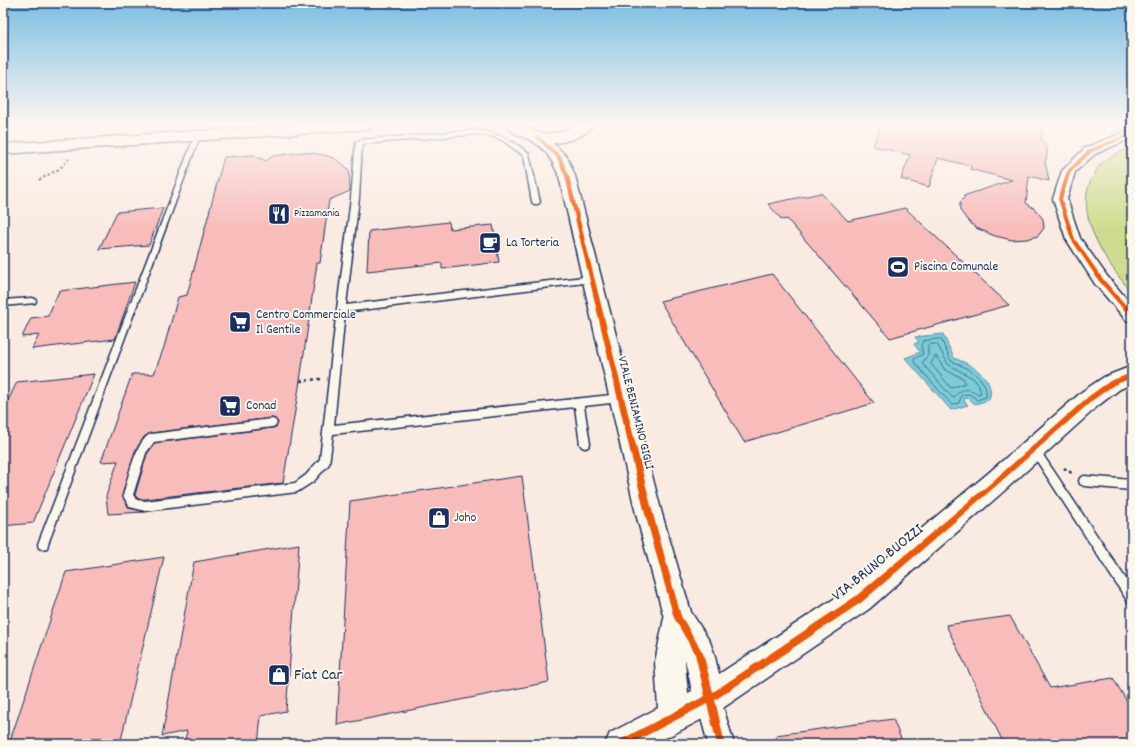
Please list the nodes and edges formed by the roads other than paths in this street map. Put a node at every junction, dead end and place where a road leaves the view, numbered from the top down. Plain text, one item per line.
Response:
1 (188, 159) edge
2 (358, 159) edge
3 (528, 159) edge
4 (560, 159) edge
5 (1082, 159) edge
6 (536, 202) dead end
7 (592, 279) junction
8 (32, 300) dead end
9 (3, 303) edge
10 (341, 309) junction
11 (1132, 316) edge
12 (1132, 375) edge
13 (620, 398) junction
14 (578, 403) junction
15 (272, 423) dead end
16 (328, 430) junction
17 (585, 444) dead end
18 (1033, 449) junction
19 (1084, 481) dead end
20 (1132, 485) edge
21 (43, 544) dead end
22 (1132, 598) edge
23 (678, 618) junction
24 (709, 699) junction
25 (674, 717) junction
26 (621, 744) edge
27 (721, 744) edge

1 - 21 lane
2 - 10 lane
3 - 6 lane
4 - 7 street, VIALE BENIAMINO GIGLI
5 - 11 street
7 - 10 lane
7 - 13 street, VIALE BENIAMINO GIGLI
8 - 9 lane
10 - 16 lane
12 - 18 street, VIA BRUNO BUOZZI
13 - 14 lane
13 - 23 street, VIALE BENIAMINO GIGLI
14 - 16 lane
14 - 17 lane
15 - 16 lane
18 - 22 lane
18 - 24 street, VIA BRUNO BUOZZI
19 - 20 lane
23 - 24 street, VIALE BENIAMINO GIGLI
23 - 25 street, VIALE BENIAMINO GIGLI
24 - 25 street, VIA BRUNO BUOZZI
24 - 27 street
25 - 26 street, VIA BRUNO BUOZZI

